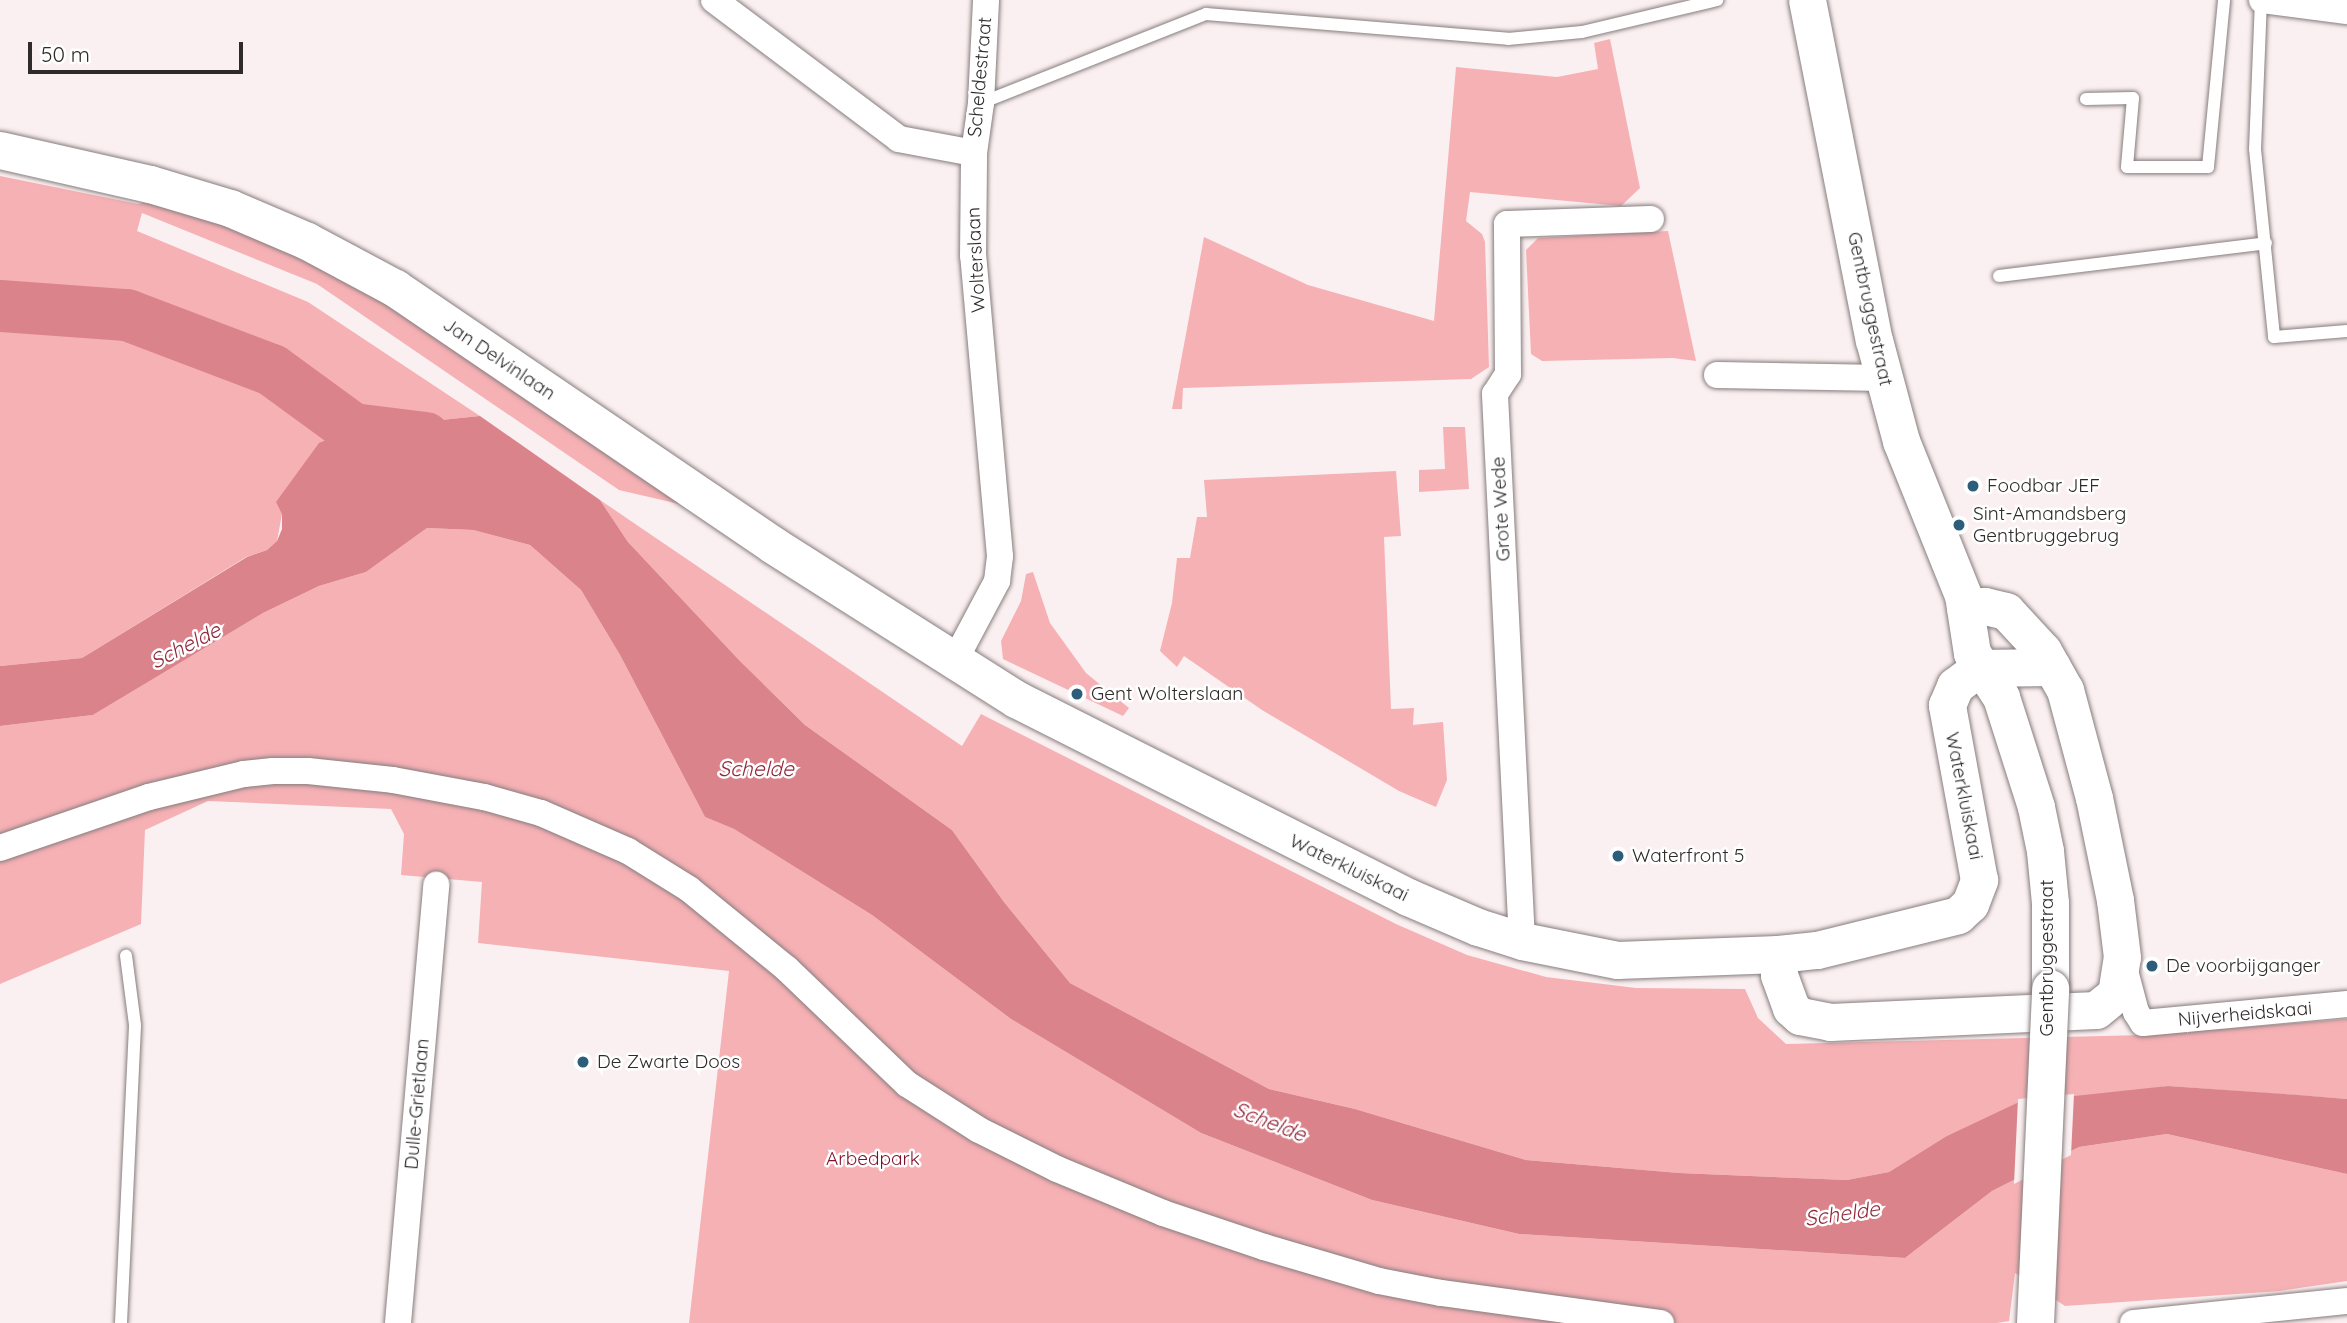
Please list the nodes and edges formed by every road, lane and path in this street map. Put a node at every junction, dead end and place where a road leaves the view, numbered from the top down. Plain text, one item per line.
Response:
1 (714, 0) edge
2 (986, 0) edge
3 (1717, 0) edge
4 (1807, 0) edge
5 (2224, 0) edge
6 (2261, 0) edge
7 (2347, 11) edge
8 (2085, 99) dead end
9 (981, 103) junction
10 (0, 150) edge
11 (974, 153) junction
12 (1651, 219) dead end
13 (2266, 243) junction
14 (1999, 276) dead end
15 (2347, 331) edge
16 (1717, 375) dead end
17 (1884, 378) junction
18 (1965, 608) junction
19 (954, 662) junction
20 (2052, 667) junction
21 (1979, 668) junction
22 (0, 848) edge
23 (436, 885) dead end
24 (1522, 941) junction
25 (1778, 954) junction
26 (126, 956) dead end
27 (2122, 957) junction
28 (2347, 1004) edge
29 (2347, 1301) edge
30 (2281, 1315) edge
31 (121, 1323) edge
32 (397, 1323) edge
33 (1661, 1323) edge
34 (2035, 1323) edge
35 (2133, 1323) edge

1 - 11 street
2 - 9 street, Scheldestraat
3 - 9 lane
4 - 17 street, Gentbruggestraat
5 - 8 lane
6 - 7 street
6 - 13 lane
9 - 11 street, Scheldestraat
10 - 19 street, Jan Delvinlaan
11 - 19 street, Wolterslaan
12 - 24 street, Grote Wede
13 - 14 lane
13 - 15 lane
16 - 17 street
17 - 18 street, Gentbruggestraat
18 - 20 street
18 - 21 street, Gentbruggestraat
19 - 24 street, Waterkluiskaai
20 - 21 street
20 - 27 street
21 - 25 street, Waterkluiskaai
21 - 34 street, Gentbruggestraat, bridge
22 - 33 street
23 - 32 street, Dulle-Grietlaan
24 - 25 street, Waterkluiskaai
25 - 27 street
26 - 31 lane
27 - 28 street, Nijverheidskaai
29 - 30 street
30 - 35 street

